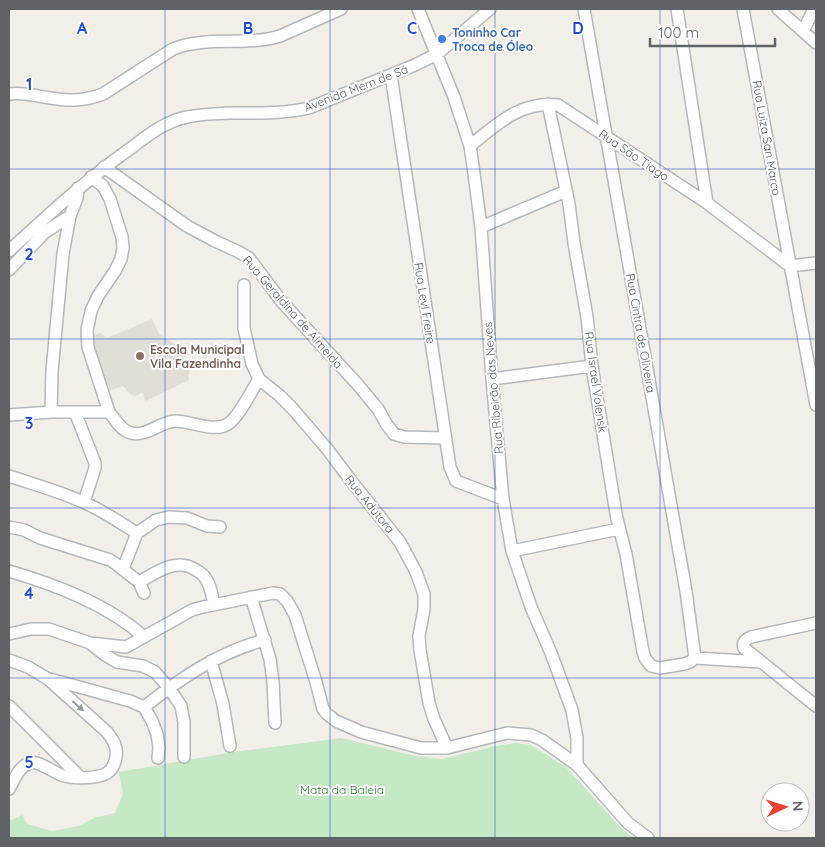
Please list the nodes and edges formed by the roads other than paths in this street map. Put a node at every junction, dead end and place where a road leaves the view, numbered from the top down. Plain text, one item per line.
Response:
1 (341, 9) edge
2 (418, 9) edge
3 (490, 9) edge
4 (584, 9) edge
5 (677, 9) edge
6 (743, 9) edge
7 (778, 9) edge
8 (814, 9) edge
9 (324, 12) edge
10 (803, 31) junction
11 (816, 43) edge
12 (437, 54) junction
13 (391, 75) junction
14 (9, 94) edge
15 (548, 104) junction
16 (608, 138) junction
17 (470, 146) junction
18 (104, 167) junction
19 (91, 177) junction
20 (78, 188) junction
21 (566, 191) junction
22 (706, 204) junction
23 (70, 216) junction
24 (481, 227) junction
25 (9, 251) edge
26 (816, 263) edge
27 (790, 266) junction
28 (9, 270) edge
29 (244, 285) dead end
30 (592, 366) junction
31 (258, 379) junction
32 (492, 379) junction
33 (816, 404) edge
34 (50, 412) junction
35 (75, 412) junction
36 (109, 412) junction
37 (9, 415) edge
38 (445, 438) junction
39 (9, 476) edge
40 (503, 499) junction
41 (84, 502) junction
42 (9, 527) edge
43 (220, 527) dead end
44 (619, 529) junction
45 (136, 533) junction
46 (512, 552) junction
47 (122, 569) junction
48 (9, 571) edge
49 (139, 582) junction
50 (144, 593) dead end
51 (251, 597) junction
52 (214, 604) junction
53 (816, 624) edge
54 (9, 634) edge
55 (144, 638) junction
56 (265, 640) junction
57 (90, 643) junction
58 (695, 658) junction
59 (9, 660) edge
60 (211, 661) junction
61 (761, 662) junction
62 (48, 678) junction
63 (168, 688) junction
64 (9, 706) edge
65 (816, 706) edge
66 (144, 707) junction
67 (276, 723) dead end
68 (230, 746) dead end
69 (447, 748) junction
70 (184, 757) dead end
71 (158, 758) dead end
72 (577, 765) junction
73 (80, 778) junction
74 (9, 790) edge
75 (648, 838) edge

1 - 9 street
2 - 12 street, Rua Ribeirão das Neves
3 - 12 street, Avenida Mem de Sá
4 - 16 street, Rua Cintra de Oliveira
5 - 22 street
6 - 27 street, Rua Luiza San Marco
7 - 10 street
8 - 10 street
9 - 14 street
10 - 11 street
12 - 13 street, Avenida Mem de Sá
12 - 17 street, Rua Ribeirão das Neves
13 - 18 street, Avenida Mem de Sá
13 - 38 street, Rua Levi Freire
15 - 16 street, Rua São Tiago
15 - 17 street
15 - 21 street, Rua Israel Volensk
16 - 22 street, Rua São Tiago
16 - 58 street, Rua Cintra de Oliveira
17 - 24 street, Rua Ribeirão das Neves
18 - 19 street, Avenida Mem de Sá
18 - 38 street, Rua Geraldina de Almeida
19 - 20 street, Avenida Mem de Sá
19 - 36 street
20 - 23 street
20 - 25 street, Avenida Mem de Sá
21 - 24 street
21 - 30 street, Rua Israel Volensk
22 - 27 street, Rua São Tiago
23 - 28 street
23 - 34 street
24 - 32 street, Rua Ribeirão das Neves
26 - 27 street
27 - 33 street, Rua Luiza San Marco
29 - 31 street
30 - 32 street
30 - 44 street, Rua Israel Volensk
31 - 36 street
31 - 69 street, Rua Adutora
32 - 40 street, Rua Ribeirão das Neves
34 - 35 street
34 - 37 street
35 - 36 street
35 - 41 street
38 - 40 street, Rua Levi Freire
39 - 41 street
40 - 46 street, Rua Ribeirão das Neves
41 - 45 street
42 - 47 street
43 - 45 street
44 - 46 street
44 - 58 street, Rua Israel Volensk
45 - 47 street
46 - 72 street, Rua Ribeirão das Neves
47 - 49 street
48 - 55 street
49 - 50 street
49 - 52 street
51 - 52 street
51 - 56 street
51 - 69 street
52 - 55 street
53 - 61 street
54 - 57 street
55 - 57 street
56 - 60 street
56 - 67 street
57 - 63 street
58 - 61 street
59 - 62 street
60 - 63 street
60 - 68 street
61 - 65 street
62 - 66 street
62 -> 73 street
63 - 66 street
63 - 70 street
64 - 73 street
66 - 71 street
69 - 72 street
72 - 75 street
73 - 74 street

